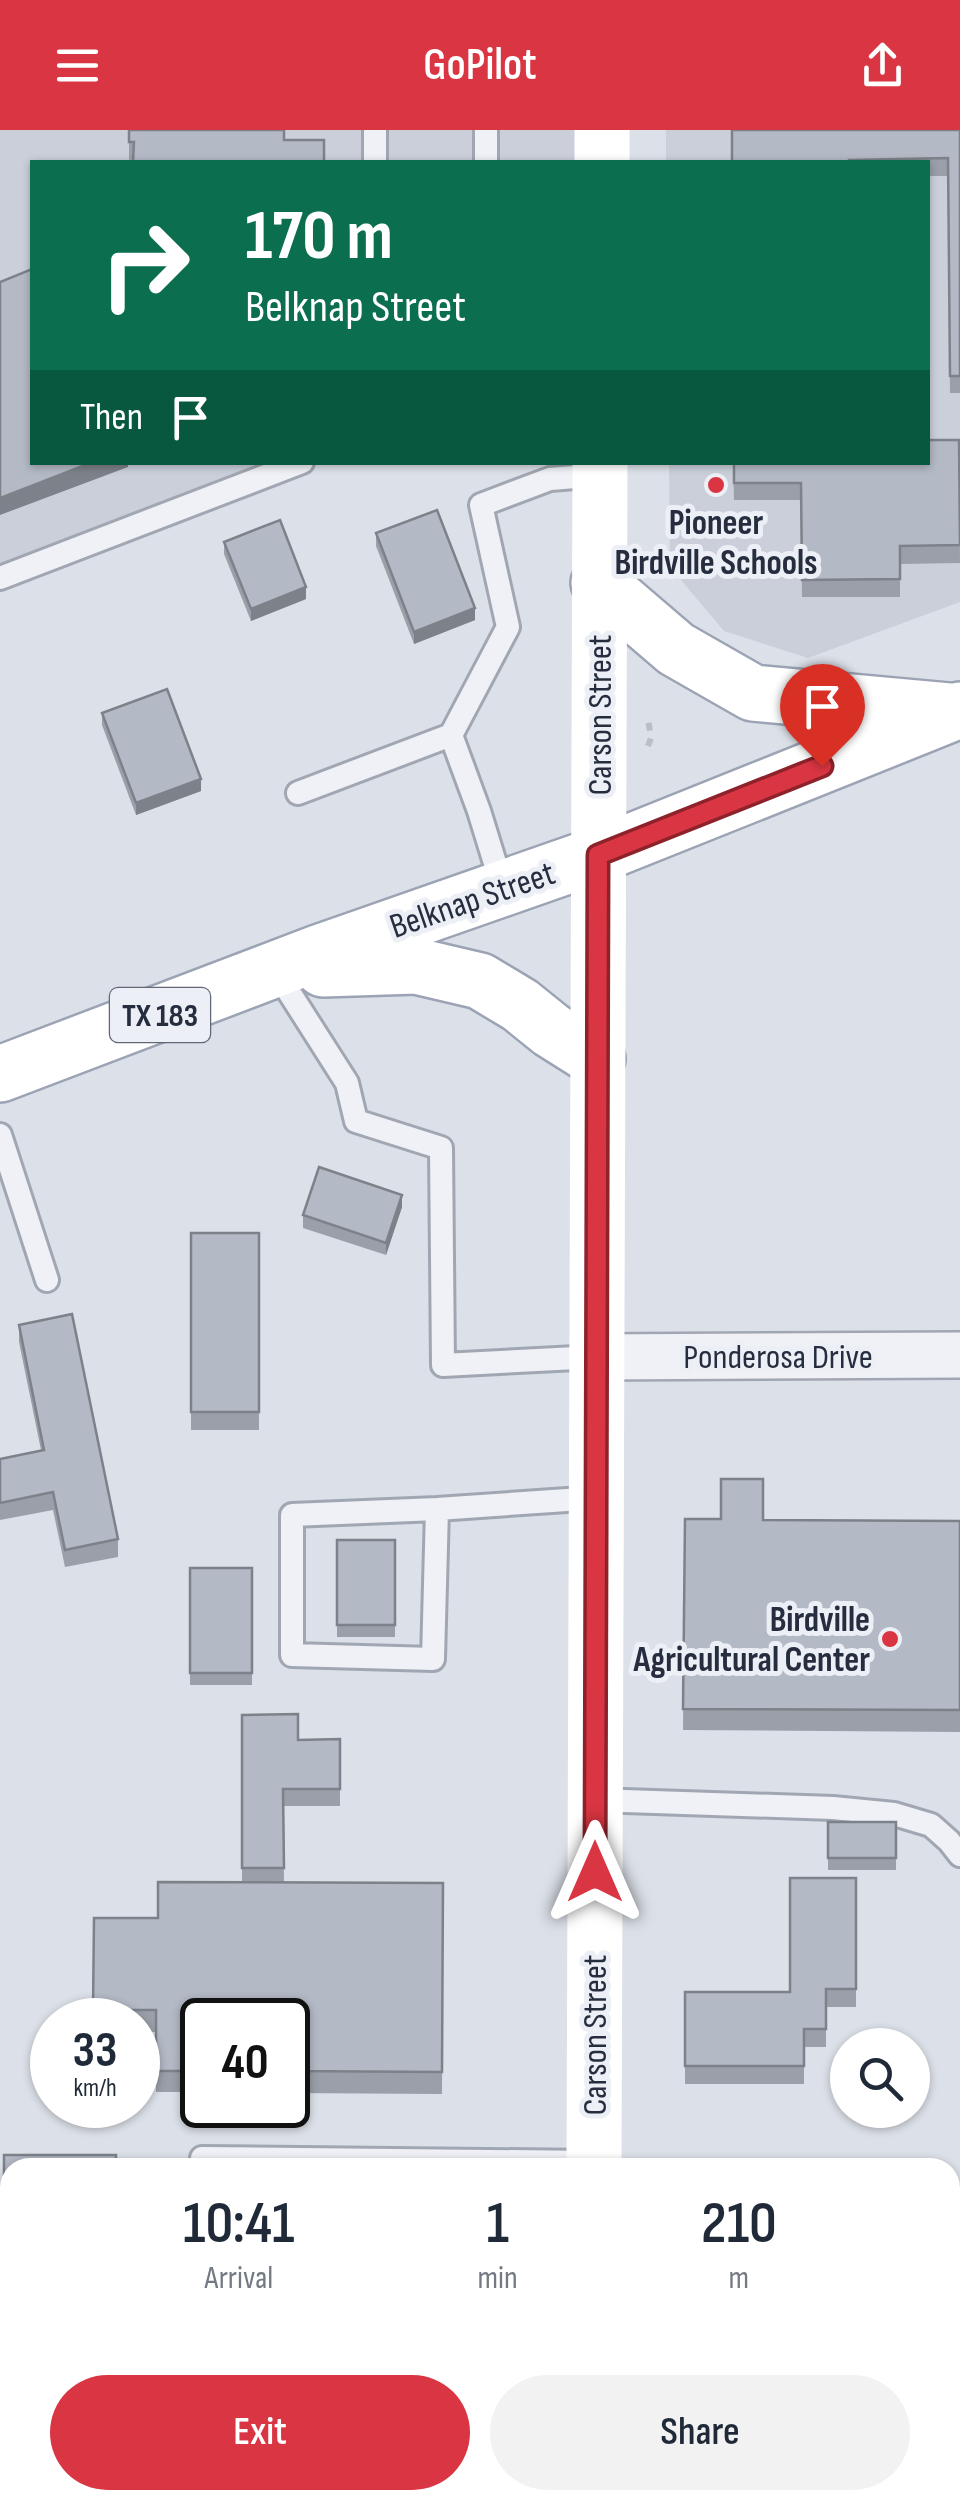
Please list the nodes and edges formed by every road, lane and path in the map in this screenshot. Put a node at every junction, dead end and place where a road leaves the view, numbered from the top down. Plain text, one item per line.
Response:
1 (375, 130) edge
2 (486, 130) edge
3 (602, 130) edge
4 (374, 160) edge
5 (486, 160) edge
6 (602, 160) edge
7 (294, 465) edge
8 (600, 469) edge
9 (0, 578) edge
10 (599, 584) junction
11 (958, 711) edge
12 (451, 735) junction
13 (298, 793) dead end
14 (598, 855) junction
15 (503, 889) junction
16 (296, 961) junction
17 (597, 1059) junction
18 (0, 1074) edge
19 (0, 1135) edge
20 (47, 1280) dead end
21 (960, 1355) edge
22 (596, 1357) junction
23 (596, 1498) junction
24 (437, 1509) junction
25 (595, 1800) junction
26 (960, 1855) edge
27 (594, 2158) edge

1 - 4 lane
2 - 5 lane
3 - 6 street
7 - 9 lane
8 - 10 street, Carson Street
8 - 12 lane
10 - 11 street
10 - 14 street, Carson Street
11 - 14 street, Belknap Street / TX 183
12 - 13 lane
12 - 15 lane
14 - 15 street, Belknap Street / TX 183
14 - 17 street, Carson Street
15 - 16 street, Belknap Street / TX 183
16 - 17 street
16 - 18 street, TX 183
16 - 22 lane
17 - 22 street, Carson Street
19 - 20 lane
21 - 22 street, Ponderosa Drive
22 - 23 street, Carson Street
23 - 24 lane
23 - 25 street, Carson Street
24 - 24 lane
25 - 26 lane
25 - 27 street, Carson Street

